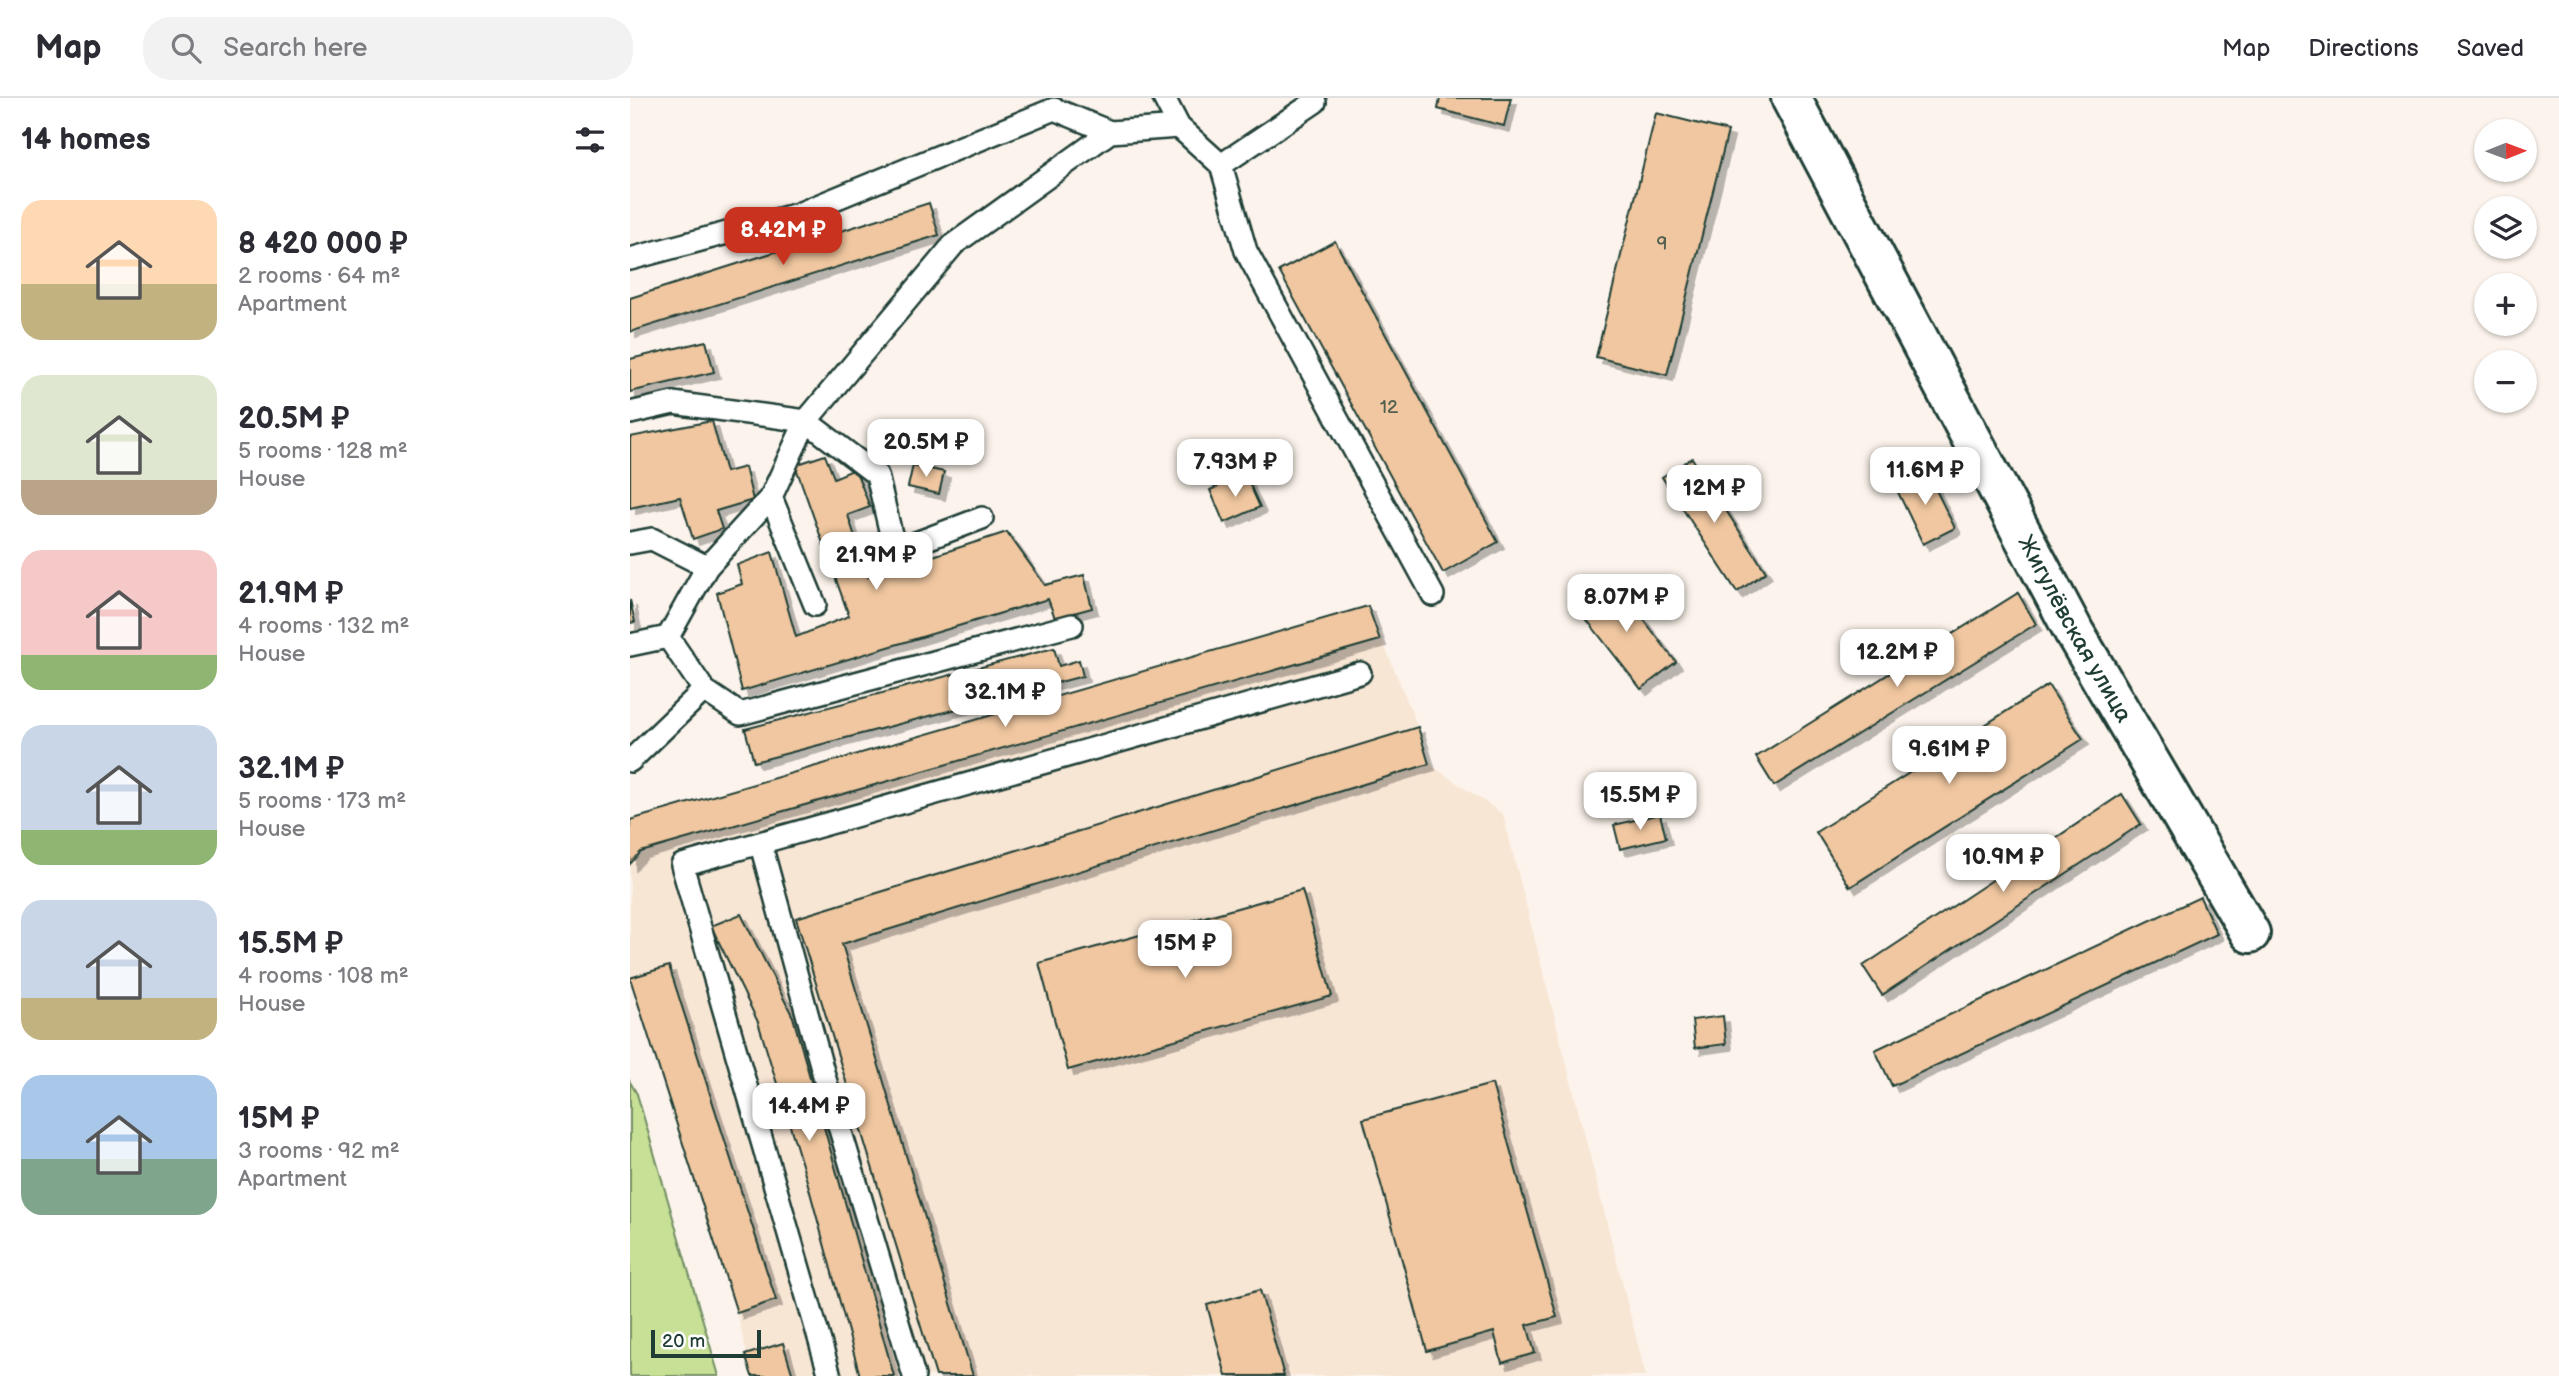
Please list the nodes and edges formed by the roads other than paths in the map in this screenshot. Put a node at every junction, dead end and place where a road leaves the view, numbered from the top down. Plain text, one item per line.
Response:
1 (1164, 98) edge
2 (1791, 98) edge
3 (1315, 103) dead end
4 (1180, 127) junction
5 (1110, 132) junction
6 (1221, 165) junction
7 (630, 259) edge
8 (630, 413) edge
9 (806, 421) junction
10 (771, 498) junction
11 (982, 518) dead end
12 (630, 543) edge
13 (707, 567) junction
14 (1433, 595) dead end
15 (815, 605) dead end
16 (1072, 625) dead end
17 (668, 637) junction
18 (630, 645) edge
19 (1360, 673) dead end
20 (705, 690) junction
21 (630, 761) edge
22 (761, 845) junction
23 (2250, 933) dead end
24 (831, 1376) edge
25 (914, 1376) edge

1 - 4 lane
2 - 23 street, Жигулёвская улица
3 - 6 lane
4 - 5 lane
4 - 6 lane
5 - 7 lane
5 - 9 lane
6 - 14 lane
8 - 9 lane
9 - 10 lane
9 - 11 lane
10 - 13 lane
10 - 15 lane
12 - 13 lane
13 - 17 lane
16 - 20 lane
17 - 18 lane
17 - 20 lane
19 - 22 lane
20 - 21 lane
22 - 24 lane
22 - 25 lane

